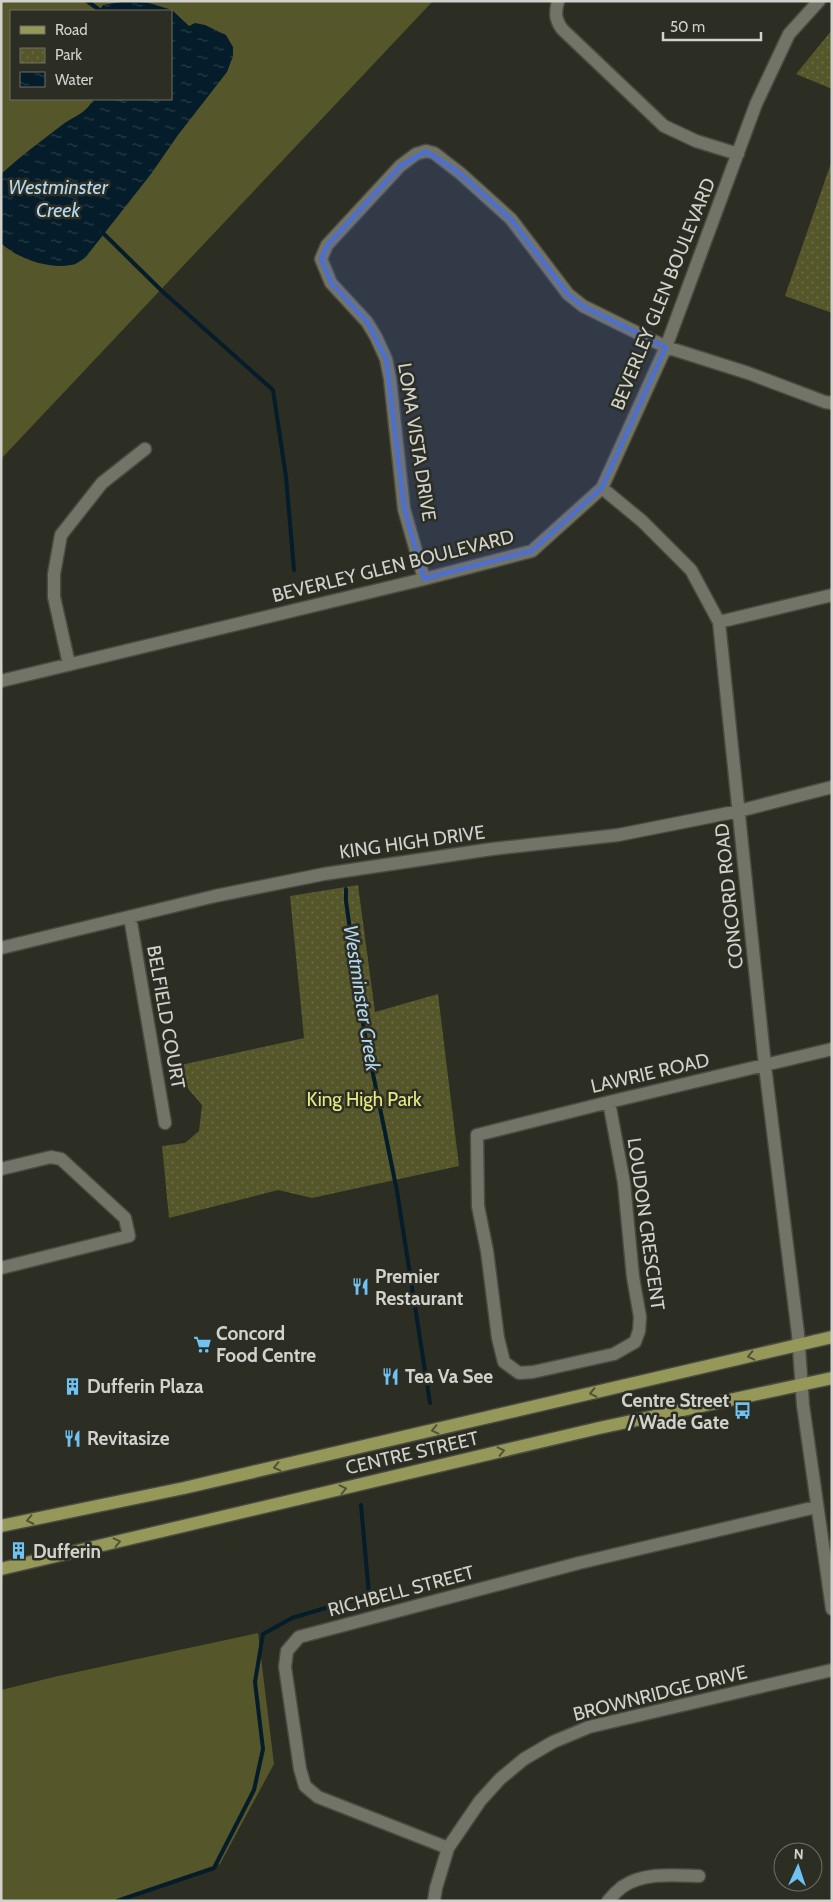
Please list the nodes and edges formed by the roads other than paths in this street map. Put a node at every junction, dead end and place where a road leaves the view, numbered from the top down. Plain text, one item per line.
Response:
1 (558, 1) edge
2 (819, 1) edge
3 (738, 154) junction
4 (666, 347) junction
5 (832, 403) edge
6 (145, 449) dead end
7 (602, 488) junction
8 (424, 579) junction
9 (832, 595) edge
10 (719, 622) junction
11 (69, 664) junction
12 (1, 681) edge
13 (832, 788) edge
14 (739, 811) junction
15 (130, 917) junction
16 (1, 948) edge
17 (832, 1049) edge
18 (765, 1066) junction
19 (609, 1102) junction
20 (165, 1123) dead end
21 (477, 1135) joint
22 (1, 1169) edge
23 (1, 1268) edge
24 (832, 1337) edge
25 (799, 1345) junction
26 (832, 1378) edge
27 (802, 1384) junction
28 (816, 1507) junction
29 (1, 1526) edge
30 (1, 1569) edge
31 (832, 1608) edge
32 (832, 1670) edge
33 (448, 1848) junction
34 (699, 1876) dead end
35 (434, 1901) edge
36 (608, 1901) edge

1 - 3 street
2 - 3 street, BEVERLEY GLEN BOULEVARD
3 - 4 street, BEVERLEY GLEN BOULEVARD
4 - 5 street, LOMA VISTA DRIVE
4 - 7 street, BEVERLEY GLEN BOULEVARD
4 - 8 street, LOMA VISTA DRIVE
6 - 11 street
7 - 8 street, BEVERLEY GLEN BOULEVARD
7 - 10 street, CONCORD ROAD
8 - 11 street, BEVERLEY GLEN BOULEVARD
9 - 10 street
10 - 14 street, CONCORD ROAD
11 - 12 street, BEVERLEY GLEN BOULEVARD
13 - 14 street, KING HIGH DRIVE
14 - 15 street, KING HIGH DRIVE
14 - 18 street, CONCORD ROAD
15 - 16 street, KING HIGH DRIVE
15 - 20 street, BELFIELD COURT
17 - 18 street, LAWRIE ROAD
18 - 19 street, LAWRIE ROAD
18 - 25 street, CONCORD ROAD
19 - 21 street, LAWRIE ROAD
19 - 21 street, LOUDON CRESCENT
22 - 23 street
24 - 25 main road, CENTRE STREET
25 - 27 street, CONCORD ROAD
25 -> 29 main road, CENTRE STREET
26 - 27 main road, CENTRE STREET
27 - 28 street, CONCORD ROAD
30 -> 27 main road, CENTRE STREET
28 - 31 street, CONCORD ROAD
28 - 33 street, RICHBELL STREET
32 - 33 street, BROWNRIDGE DRIVE
33 - 35 street, BROWNRIDGE DRIVE
34 - 36 street

